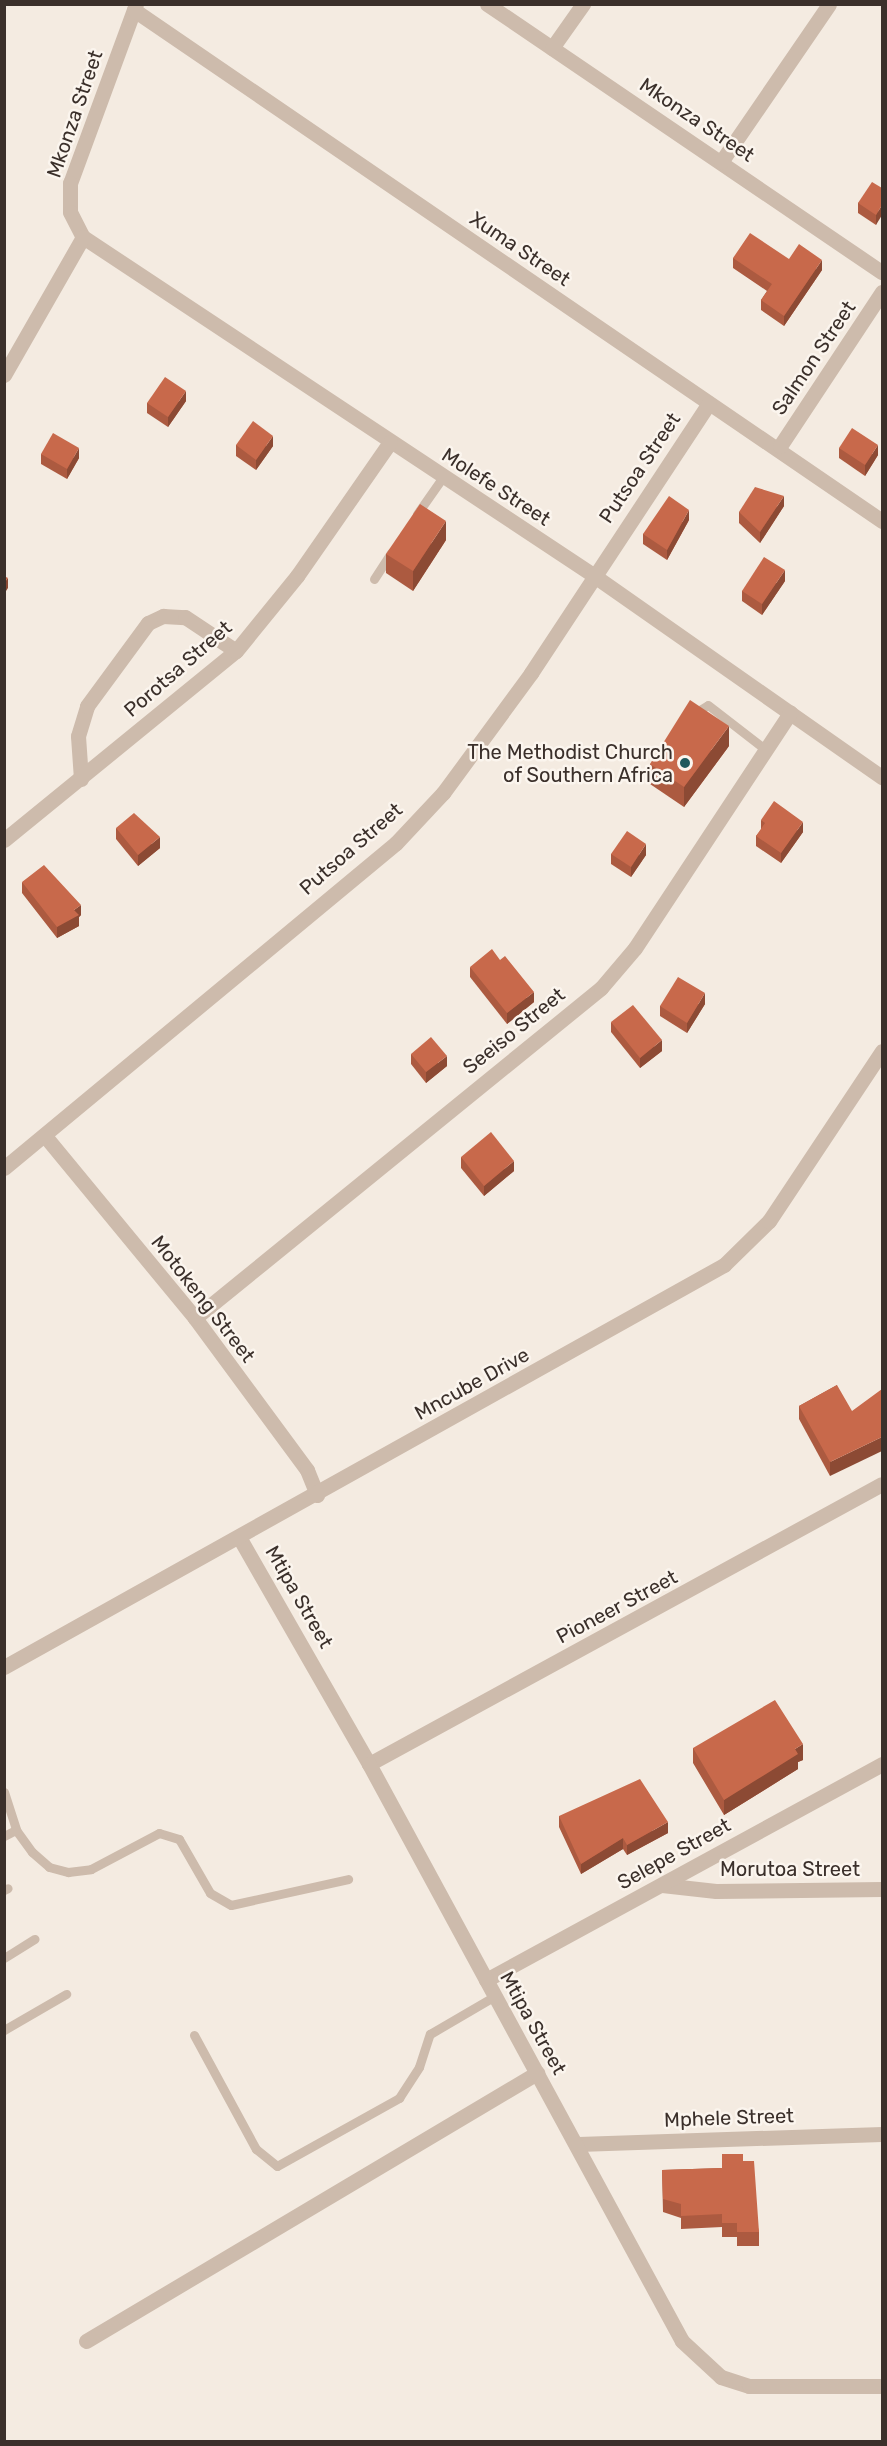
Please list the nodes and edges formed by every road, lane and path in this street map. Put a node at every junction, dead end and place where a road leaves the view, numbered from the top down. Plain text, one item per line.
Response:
1 (487, 4) edge
2 (582, 4) edge
3 (829, 4) edge
4 (135, 7) edge
5 (552, 48) junction
6 (721, 162) junction
7 (83, 237) junction
8 (882, 272) edge
9 (882, 292) edge
10 (4, 375) edge
11 (709, 404) junction
12 (390, 442) junction
13 (780, 446) junction
14 (443, 477) junction
15 (882, 521) edge
16 (412, 523) edge
17 (399, 542) edge
18 (593, 575) junction
19 (374, 579) dead end
20 (236, 651) junction
21 (790, 713) junction
22 (693, 714) edge
23 (766, 750) junction
24 (882, 777) edge
25 (81, 779) junction
26 (4, 840) edge
27 (882, 1051) edge
28 (45, 1136) junction
29 (4, 1168) edge
30 (195, 1318) junction
31 (882, 1484) edge
32 (317, 1495) junction
33 (239, 1537) junction
34 (4, 1667) edge
35 (369, 1764) junction
36 (882, 1764) edge
37 (4, 1792) edge
38 (16, 1830) junction
39 (4, 1836) edge
40 (348, 1879) dead end
41 (662, 1885) junction
42 (882, 1889) edge
43 (34, 1939) dead end
44 (4, 1958) edge
45 (486, 1980) junction
46 (66, 1994) dead end
47 (495, 1996) junction
48 (4, 2030) edge
49 (194, 2034) dead end
50 (537, 2073) junction
51 (882, 2133) edge
52 (578, 2144) junction
53 (86, 2341) dead end
54 (882, 2386) edge

1 - 5 street, Mkonza Street
2 - 5 street
3 - 6 street
4 - 7 street, Mkonza Street
4 - 11 street, Xuma Street
5 - 6 street, Mkonza Street
6 - 8 street, Mkonza Street
7 - 10 street
7 - 12 street, Molefe Street
9 - 13 street, Salmon Street
11 - 13 street, Xuma Street
11 - 18 street, Putsoa Street
12 - 14 street, Molefe Street
12 - 20 street, Porotsa Street
13 - 15 street, Xuma Street
14 - 16 lane
14 - 18 street, Molefe Street
17 - 19 lane
18 - 21 street, Molefe Street
18 - 28 street, Putsoa Street
20 - 25 street, Porotsa Street
20 - 25 street
21 - 23 street, Seeiso Street
21 - 24 street, Molefe Street
22 - 23 lane
23 - 30 street, Seeiso Street
25 - 26 street, Porotsa Street
27 - 32 street, Mncube Drive
28 - 29 street, Putsoa Street
28 - 30 street, Motokeng Street
30 - 32 street, Motokeng Street
31 - 35 street, Pioneer Street
32 - 33 street, Mncube Drive
33 - 34 street, Mncube Drive
33 - 35 street, Mtipa Street
35 - 45 street, Mtipa Street
36 - 41 street, Selepe Street
37 - 38 lane
38 - 39 lane
38 - 40 lane
41 - 42 street, Morutoa Street
41 - 45 street, Selepe Street
43 - 44 lane
45 - 47 street, Mtipa Street
46 - 48 lane
47 - 49 lane
47 - 50 street, Mtipa Street
50 - 52 street, Mtipa Street
50 - 53 street
51 - 52 street, Mphele Street
52 - 54 street, Mtipa Street

